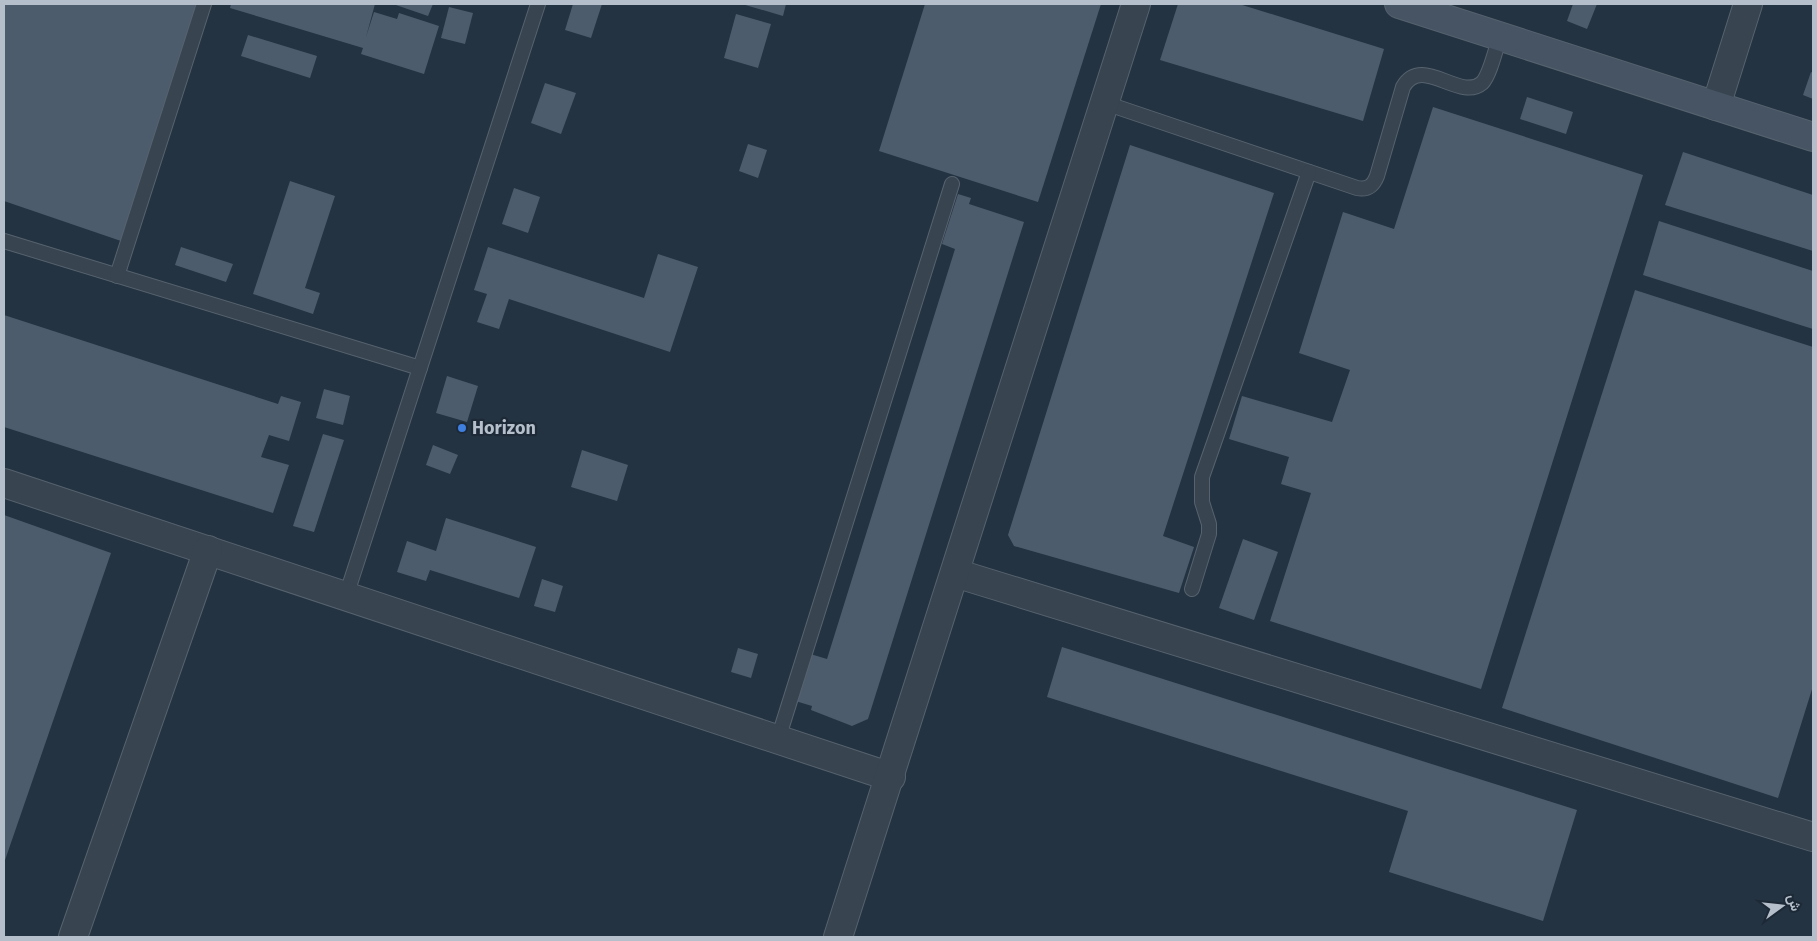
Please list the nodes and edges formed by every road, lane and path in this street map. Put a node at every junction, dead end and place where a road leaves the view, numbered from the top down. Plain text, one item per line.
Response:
1 (204, 4) edge
2 (538, 4) edge
3 (1136, 4) edge
4 (1399, 4) edge
5 (1748, 4) edge
6 (1500, 36) junction
7 (1105, 103) junction
8 (1716, 106) junction
9 (1813, 137) edge
10 (1309, 172) junction
11 (952, 184) dead end
12 (4, 241) edge
13 (117, 276) junction
14 (420, 368) junction
15 (4, 482) edge
16 (208, 550) junction
17 (955, 573) junction
18 (1192, 589) dead end
19 (346, 596) junction
20 (778, 739) junction
21 (891, 776) junction
22 (1813, 837) edge
23 (73, 937) edge
24 (838, 937) edge

1 - 13 lane
2 - 14 lane
3 - 7 street
4 - 6 main road
5 - 8 street
6 - 8 main road
6 - 10 lane
7 - 10 lane
7 - 17 street
8 - 9 main road
10 - 18 lane
11 - 20 lane
12 - 13 lane
13 - 14 lane
14 - 19 lane
15 - 16 street
16 - 19 street
16 - 23 street
17 - 21 street
17 - 22 street
19 - 20 street
20 - 21 street
21 - 24 street

